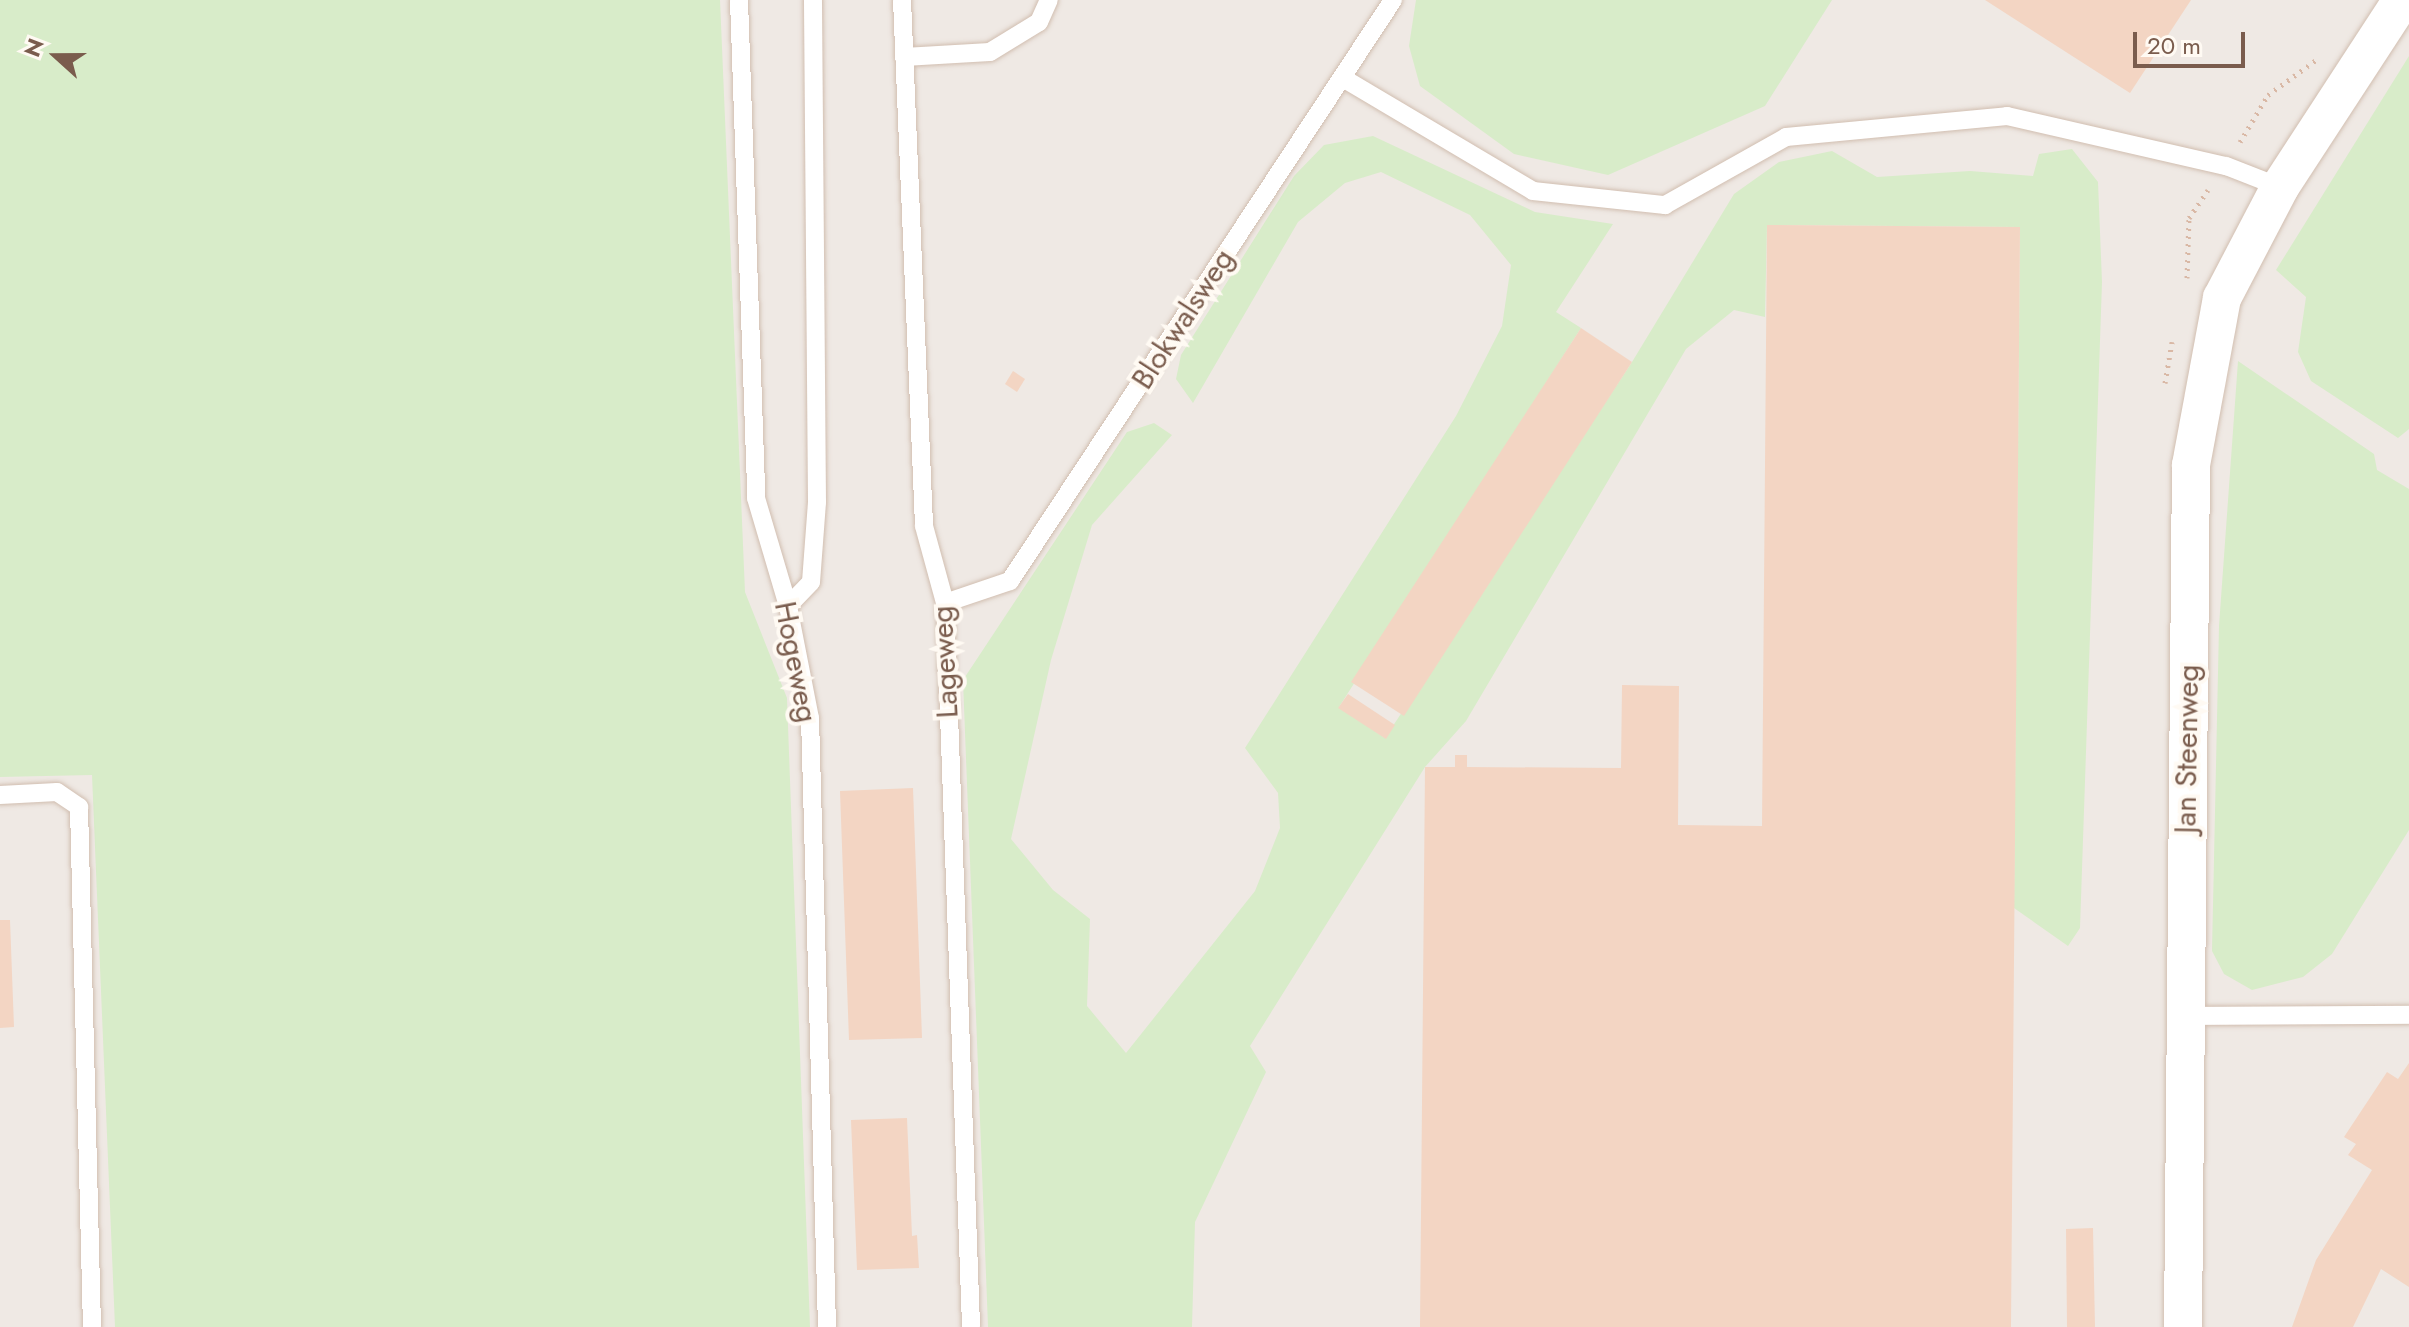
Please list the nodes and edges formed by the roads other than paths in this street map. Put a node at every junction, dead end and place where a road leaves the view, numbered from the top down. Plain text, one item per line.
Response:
1 (739, 0) edge
2 (813, 0) edge
3 (902, 0) edge
4 (1049, 0) edge
5 (1393, 0) edge
6 (2402, 0) edge
7 (904, 57) junction
8 (1343, 78) junction
9 (2280, 187) junction
10 (945, 603) junction
11 (788, 606) junction
12 (0, 795) edge
13 (2409, 1015) edge
14 (2187, 1016) junction
15 (92, 1327) edge
16 (827, 1327) edge
17 (971, 1327) edge
18 (2183, 1327) edge

1 - 11 lane, Hogeweg
2 - 11 lane
3 - 7 lane, Lageweg
4 - 7 lane
5 - 8 lane, Blokwalsweg
6 - 9 street, Jan Steenweg
7 - 10 lane, Lageweg
8 - 9 lane
8 - 10 lane, Blokwalsweg
9 - 14 street, Jan Steenweg
10 - 17 lane, Lageweg
11 - 16 lane, Hogeweg
12 - 15 lane
13 - 14 lane
14 - 18 street, Jan Steenweg

